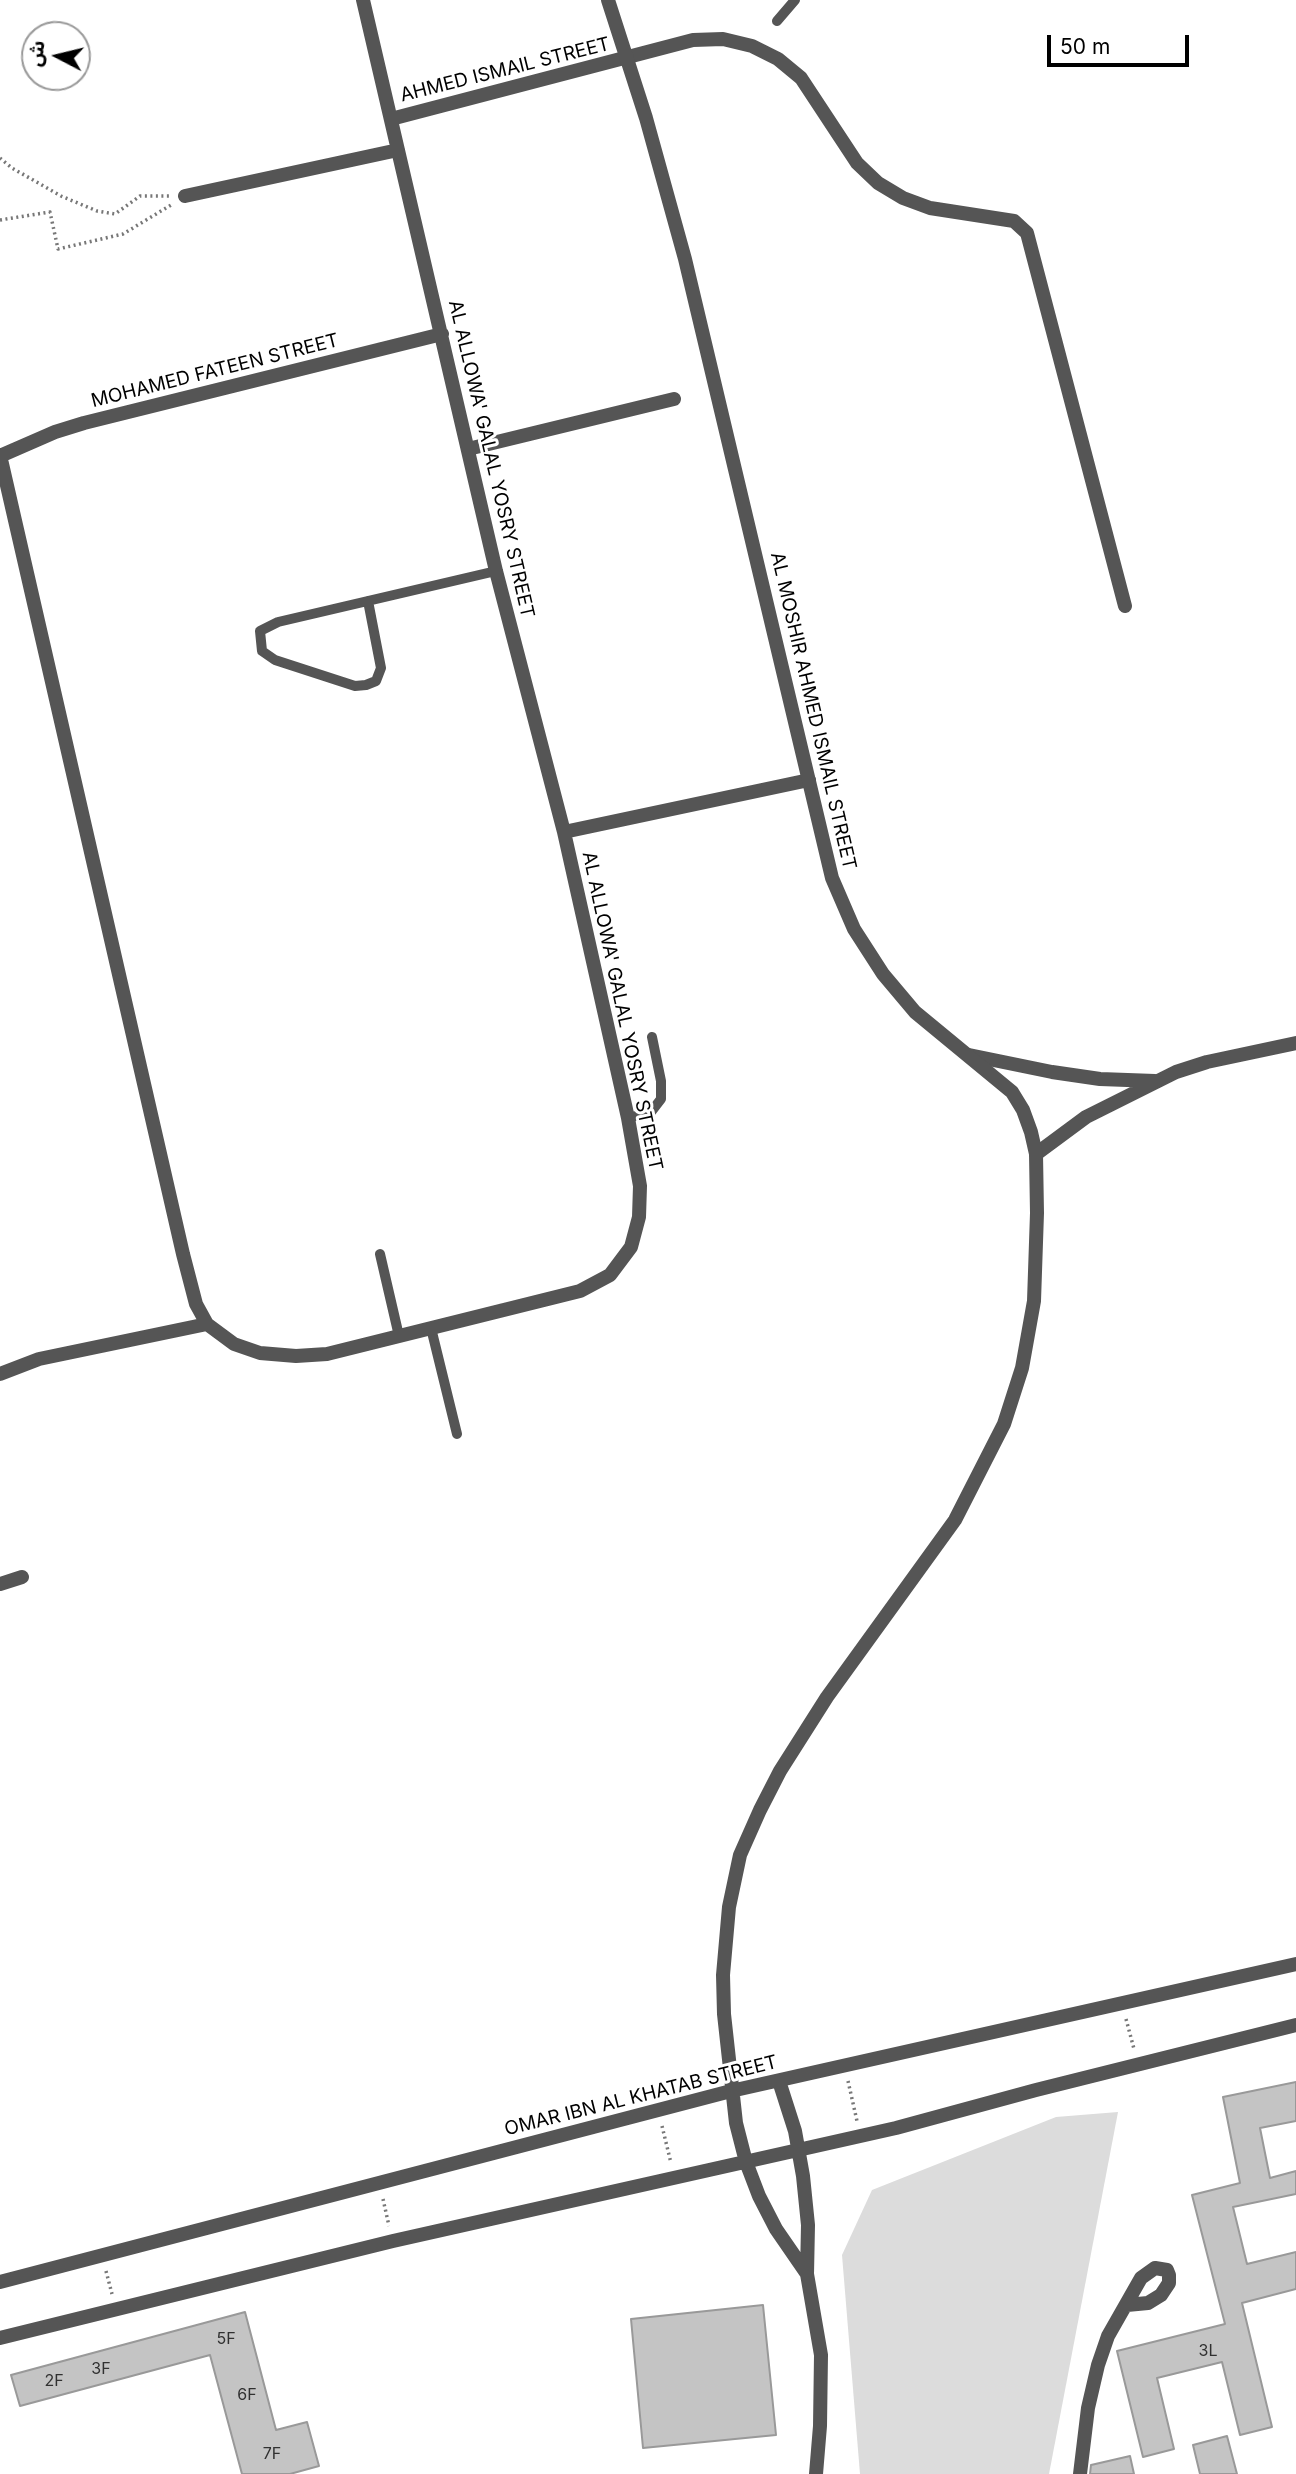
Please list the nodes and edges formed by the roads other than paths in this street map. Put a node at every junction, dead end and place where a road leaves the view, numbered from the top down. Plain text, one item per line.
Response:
1 (363, 0) edge
2 (608, 0) edge
3 (795, 0) edge
4 (777, 21) dead end
5 (628, 59) junction
6 (391, 118) junction
7 (398, 150) junction
8 (185, 196) road end
9 (442, 334) junction
10 (674, 399) dead end
11 (468, 449) junction
12 (0, 456) edge
13 (496, 571) junction
14 (368, 601) junction
15 (1125, 606) dead end
16 (809, 780) junction
17 (564, 832) junction
18 (652, 1037) dead end
19 (1296, 1043) edge
20 (969, 1055) junction
21 (1157, 1081) junction
22 (628, 1118) junction
23 (1036, 1154) junction
24 (380, 1254) dead end
25 (207, 1324) junction
26 (431, 1328) junction
27 (399, 1336) junction
28 (0, 1374) edge
29 (457, 1434) dead end
30 (22, 1577) dead end
31 (0, 1584) edge
32 (1296, 1964) edge
33 (1296, 2025) edge
34 (779, 2081) junction
35 (732, 2091) junction
36 (799, 2152) junction
37 (746, 2162) junction
38 (807, 2274) junction
39 (0, 2282) edge
40 (1127, 2305) dead end
41 (0, 2338) edge
42 (816, 2474) edge
43 (1080, 2474) edge

1 - 6 street, AL ALLOWA' GALAL YOSRY STREET
2 - 5 street, AL MOSHIR AHMED ISMAIL STREET
3 - 4 lane
5 - 6 street, AHMED ISMAIL STREET
5 - 15 street, AHMED ISMAIL STREET
5 - 16 street, AL MOSHIR AHMED ISMAIL STREET
6 - 7 street, AL ALLOWA' GALAL YOSRY STREET
7 - 8 street
7 - 9 street, AL ALLOWA' GALAL YOSRY STREET
9 - 11 street, AL ALLOWA' GALAL YOSRY STREET
9 - 12 street, MOHAMED FATEEN STREET
10 - 11 street
11 - 13 street, AL ALLOWA' GALAL YOSRY STREET
12 - 25 street
13 - 14 lane
13 - 17 street, AL ALLOWA' GALAL YOSRY STREET
14 - 14 lane
16 - 17 street
16 - 20 street, AL MOSHIR AHMED ISMAIL STREET
17 - 22 street, AL ALLOWA' GALAL YOSRY STREET
18 - 22 lane
19 - 21 street
20 - 21 street
20 - 23 street, AL MOSHIR AHMED ISMAIL STREET
21 - 23 street
22 - 26 street, AL ALLOWA' GALAL YOSRY STREET
23 - 35 street, AL MOSHIR AHMED ISMAIL STREET
24 - 27 lane
25 - 27 street, AL ALLOWA' GALAL YOSRY STREET
25 - 28 street
26 - 27 street, AL ALLOWA' GALAL YOSRY STREET
26 - 29 lane
30 - 31 street
32 - 34 street, OMAR IBN AL KHATAB STREET
33 - 36 street
34 - 35 street, OMAR IBN AL KHATAB STREET
34 - 36 street
35 - 37 street, AL MOSHIR AHMED ISMAIL STREET
35 - 39 street, OMAR IBN AL KHATAB STREET
36 - 37 street
36 - 38 street
37 - 38 street, AL MOSHIR AHMED ISMAIL STREET
37 - 41 street
38 - 42 street
40 - 43 street

